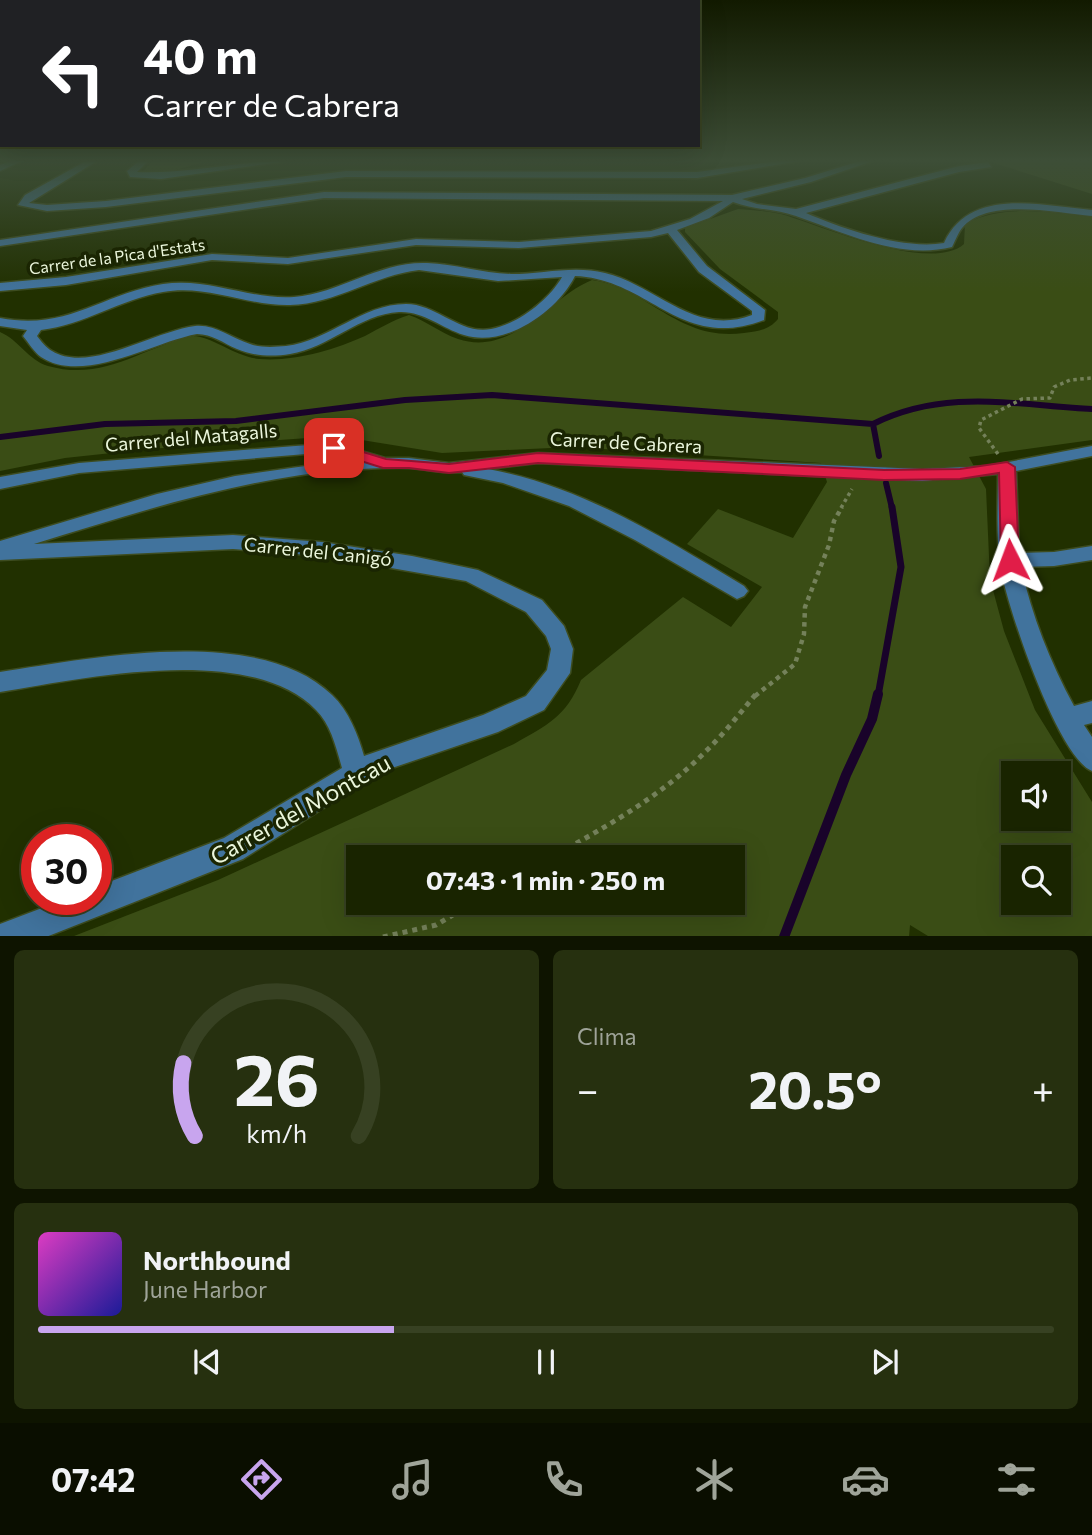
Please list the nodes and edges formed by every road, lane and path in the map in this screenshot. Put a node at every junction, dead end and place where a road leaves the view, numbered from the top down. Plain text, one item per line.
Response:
1 (23, 205) edge
2 (96, 205) edge
3 (259, 205) edge
4 (724, 205) edge
5 (749, 205) edge
6 (824, 205) edge
7 (796, 212) junction
8 (1092, 213) edge
9 (671, 230) junction
10 (0, 243) edge
11 (571, 272) junction
12 (0, 286) edge
13 (0, 322) edge
14 (35, 328) junction
15 (1092, 378) edge
16 (1092, 451) edge
17 (383, 464) junction
18 (1007, 467) junction
19 (449, 468) junction
20 (864, 474) junction
21 (0, 483) edge
22 (0, 551) edge
23 (1092, 553) edge
24 (1010, 560) junction
25 (737, 591) dead end
26 (0, 682) edge
27 (550, 688) joint
28 (1080, 715) edge
29 (1092, 759) edge
30 (356, 773) junction
31 (573, 845) edge
32 (452, 915) edge
33 (5, 936) edge
34 (383, 936) edge

1 - 2 street
3 - 10 street
4 - 9 street, Carrer de la Pica d'Estats
5 - 7 street
6 - 7 street
7 - 8 street
9 - 11 street
9 - 12 street, Carrer de la Pica d'Estats
11 - 14 street
11 - 14 street
13 - 14 street
15 - 18 path
16 - 18 street, Carrer de Cabrera
17 - 19 street, Carrer de Cabrera
17 - 21 street, Carrer del Matagalls
17 - 22 street, Carrer de Cabrera
18 - 20 street, Carrer de Cabrera
18 - 24 street
19 - 20 street, Carrer de Cabrera
19 - 25 street
20 - 31 path
22 - 27 street, Carrer del Canigó
23 - 24 street
24 - 28 street
26 - 30 street
27 - 30 street, Carrer del Montcau
28 - 29 street
30 - 33 street, Carrer del Montcau
32 - 34 path

